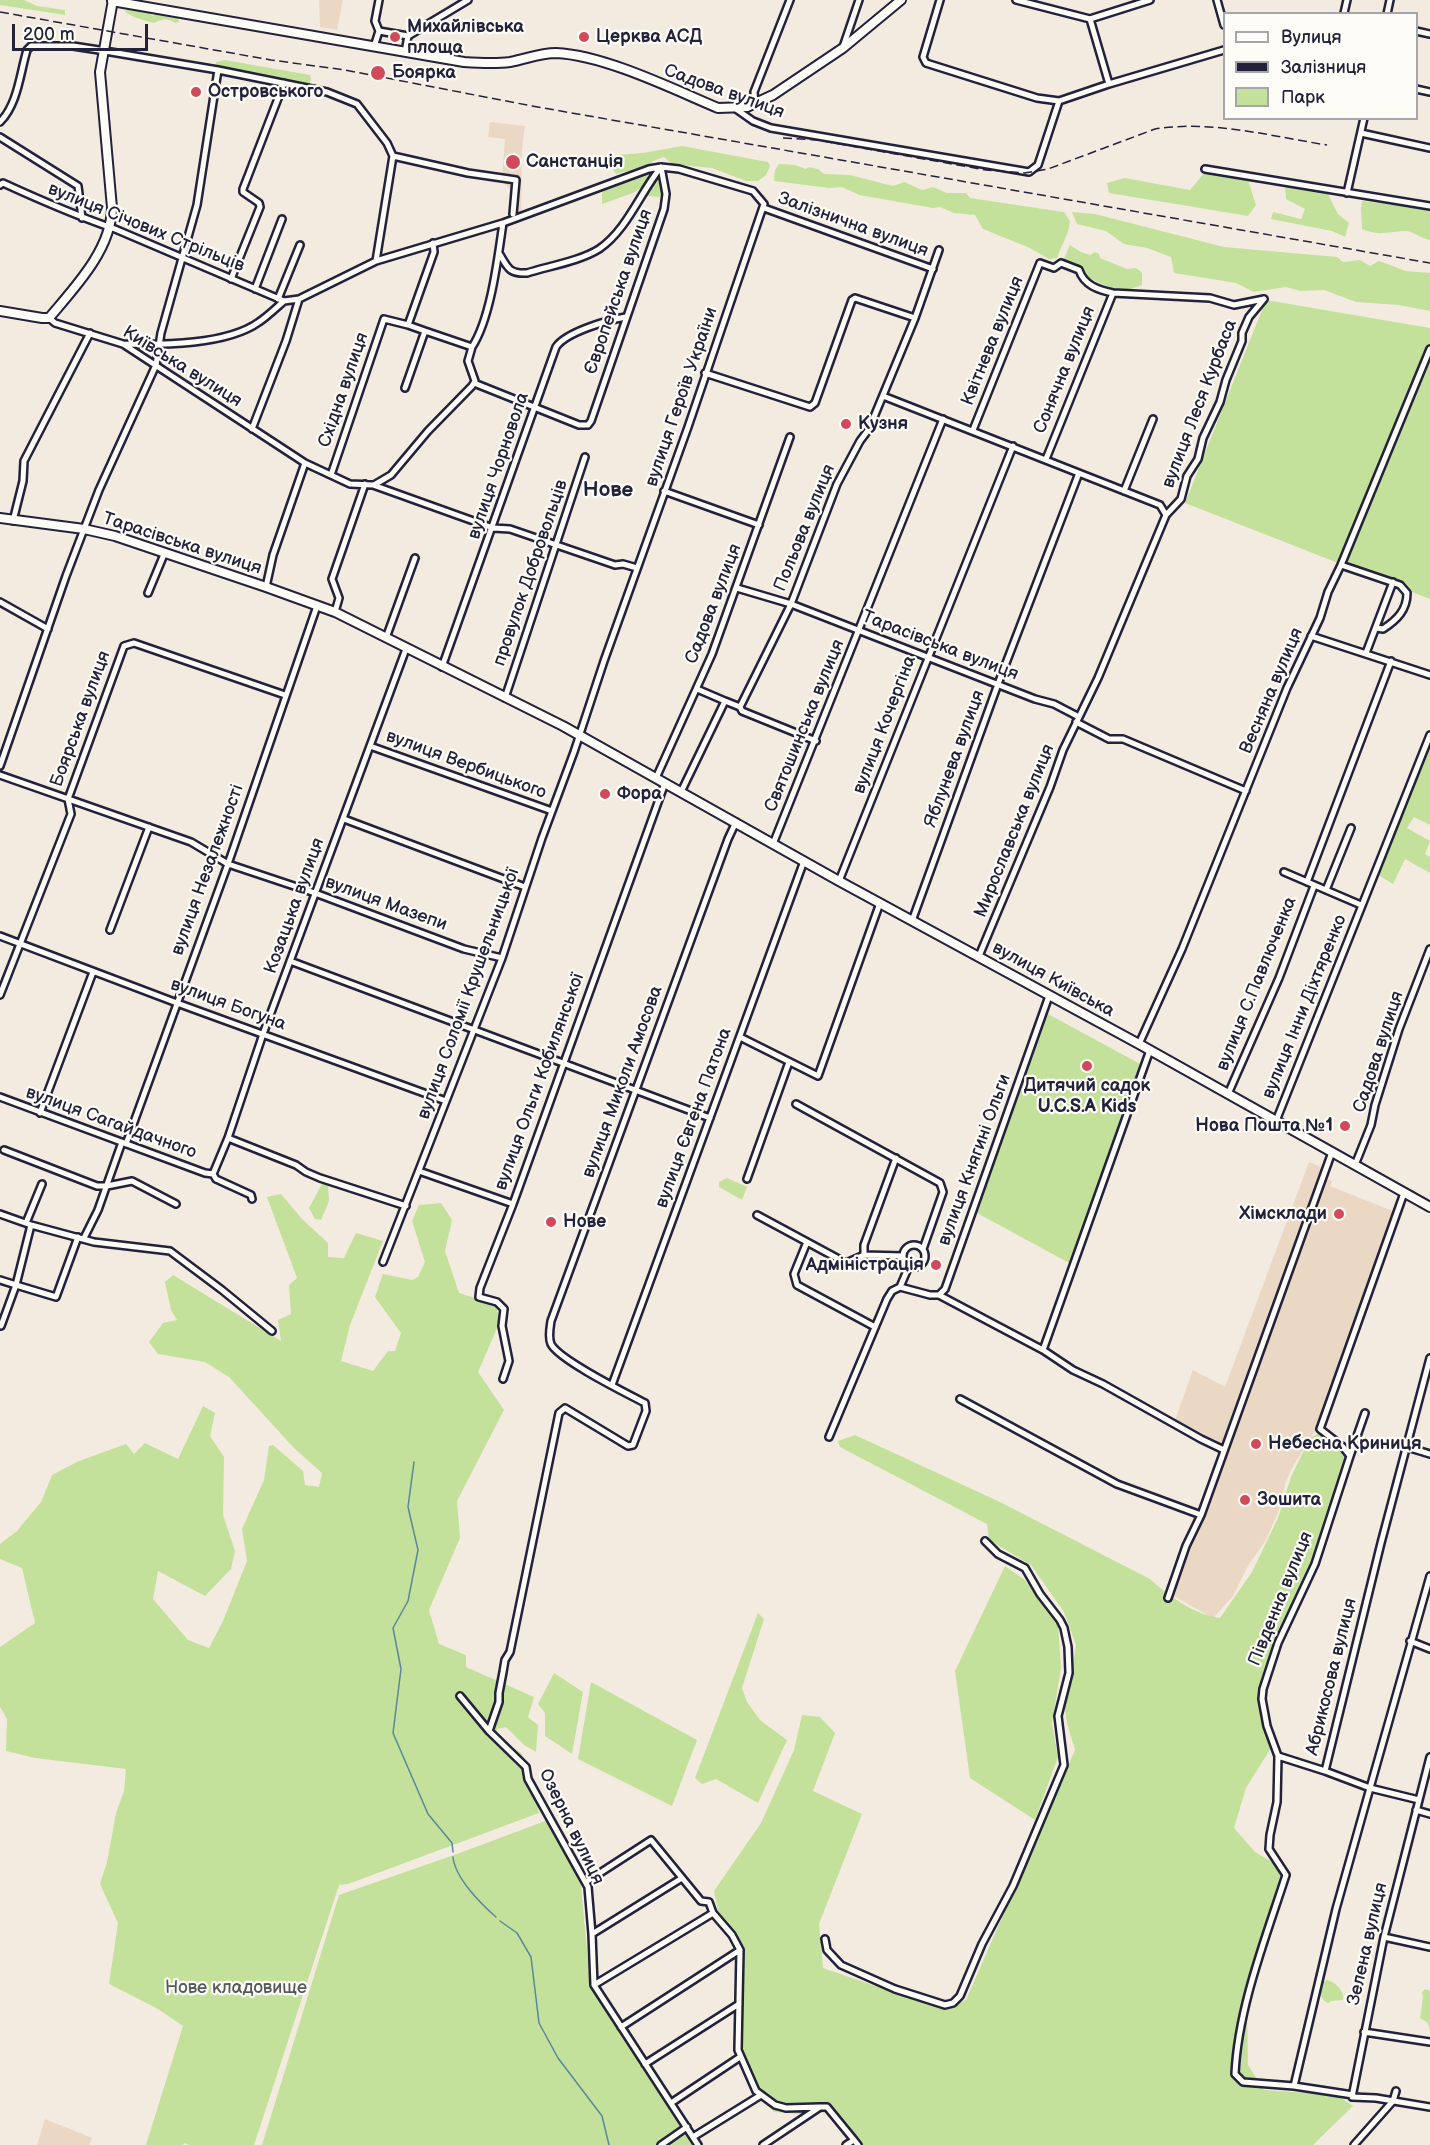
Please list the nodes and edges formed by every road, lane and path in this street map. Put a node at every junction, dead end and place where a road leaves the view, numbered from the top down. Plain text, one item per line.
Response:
1 (379, 0) edge
2 (468, 0) edge
3 (790, 0) edge
4 (859, 0) edge
5 (940, 0) edge
6 (1016, 0) edge
7 (1150, 0) edge
8 (1217, 0) edge
9 (112, 1) edge
10 (899, 1) edge
11 (1090, 19) junction
12 (1223, 21) edge
13 (379, 31) junction
14 (408, 36) junction
15 (374, 47) junction
16 (843, 48) junction
17 (1223, 50) edge
18 (103, 51) junction
19 (405, 52) junction
20 (218, 70) junction
21 (284, 83) junction
22 (1109, 84) junction
23 (1059, 101) junction
24 (755, 104) junction
25 (736, 109) junction
26 (1364, 120) edge
27 (0, 122) edge
28 (1361, 133) junction
29 (0, 137) edge
30 (1430, 148) edge
31 (393, 156) junction
32 (661, 167) junction
33 (1205, 169) dead end
34 (1, 184) edge
35 (1347, 194) junction
36 (764, 206) junction
37 (1430, 206) edge
38 (513, 214) dead end
39 (82, 218) junction
40 (282, 219) dead end
41 (503, 223) junction
42 (110, 227) junction
43 (434, 243) junction
44 (300, 246) dead end
45 (939, 250) dead end
46 (499, 253) junction
47 (181, 258) junction
48 (376, 261) junction
49 (933, 269) junction
50 (231, 279) junction
51 (255, 289) junction
52 (1113, 292) junction
53 (299, 298) junction
54 (281, 300) junction
55 (0, 311) edge
56 (626, 317) junction
57 (50, 318) junction
58 (915, 318) junction
59 (408, 325) junction
60 (425, 331) junction
61 (90, 333) junction
62 (123, 344) junction
63 (159, 344) junction
64 (472, 347) junction
65 (1430, 349) edge
66 (156, 365) junction
67 (705, 373) junction
68 (474, 383) junction
69 (405, 388) dead end
70 (883, 396) junction
71 (534, 408) junction
72 (943, 419) junction
73 (1153, 419) dead end
74 (252, 429) junction
75 (973, 430) junction
76 (790, 436) dead end
77 (1013, 446) junction
78 (585, 458) dead end
79 (1046, 459) junction
80 (305, 463) junction
81 (1079, 473) junction
82 (331, 475) junction
83 (365, 484) junction
84 (373, 485) junction
85 (664, 491) junction
86 (1124, 491) junction
87 (1166, 515) junction
88 (0, 518) edge
89 (13, 521) junction
90 (759, 525) junction
91 (493, 528) junction
92 (84, 529) junction
93 (555, 545) junction
94 (165, 552) junction
95 (414, 558) dead end
96 (1341, 565) junction
97 (637, 568) junction
98 (1393, 582) junction
99 (266, 587) junction
100 (737, 588) junction
101 (148, 593) dead end
102 (0, 602) edge
103 (790, 603) junction
104 (317, 606) junction
105 (335, 612) junction
106 (1376, 628) junction
107 (48, 629) junction
108 (860, 631) junction
109 (1311, 636) junction
110 (386, 638) junction
111 (406, 649) junction
112 (1366, 653) junction
113 (928, 658) junction
114 (1391, 661) junction
115 (442, 667) junction
116 (1430, 675) edge
117 (998, 684) junction
118 (697, 689) junction
119 (285, 695) junction
120 (505, 698) junction
121 (725, 701) junction
122 (740, 708) junction
123 (1077, 720) junction
124 (579, 735) junction
125 (1430, 735) edge
126 (816, 741) junction
127 (370, 746) junction
128 (0, 766) edge
129 (0, 775) edge
130 (656, 778) junction
131 (665, 783) junction
132 (1246, 791) junction
133 (681, 792) junction
134 (68, 799) junction
135 (552, 811) junction
136 (344, 819) junction
137 (736, 822) junction
138 (149, 827) junction
139 (1351, 828) dead end
140 (773, 844) junction
141 (804, 861) junction
142 (228, 864) junction
143 (1284, 872) dead end
144 (839, 881) junction
145 (1307, 882) junction
146 (1314, 886) junction
147 (525, 887) junction
148 (1326, 890) junction
149 (315, 893) junction
150 (880, 903) junction
151 (1361, 905) junction
152 (912, 921) junction
153 (110, 930) dead end
154 (0, 936) edge
155 (19, 944) junction
156 (1430, 949) edge
157 (979, 956) junction
158 (502, 958) junction
159 (290, 962) junction
160 (93, 972) junction
161 (0, 995) edge
162 (1049, 996) junction
163 (177, 1003) junction
164 (474, 1031) junction
165 (263, 1034) junction
166 (740, 1037) junction
167 (1139, 1044) junction
168 (1150, 1050) junction
169 (789, 1062) junction
170 (562, 1064) junction
171 (637, 1090) junction
172 (1228, 1094) junction
173 (0, 1097) edge
174 (446, 1101) junction
175 (796, 1104) dead end
176 (40, 1113) junction
177 (710, 1118) junction
178 (1276, 1121) junction
179 (228, 1138) junction
180 (124, 1143) junction
181 (4, 1150) dead end
182 (1332, 1152) junction
183 (896, 1158) junction
184 (1355, 1165) junction
185 (419, 1171) junction
186 (213, 1174) junction
187 (747, 1179) dead end
188 (42, 1184) dead end
189 (107, 1186) junction
190 (1404, 1193) junction
191 (252, 1199) dead end
192 (176, 1204) dead end
193 (513, 1204) junction
194 (406, 1206) junction
195 (1430, 1207) edge
196 (0, 1214) edge
197 (757, 1215) dead end
198 (28, 1224) junction
199 (81, 1237) junction
200 (807, 1242) junction
201 (923, 1249) junction
202 (864, 1255) junction
203 (903, 1256) junction
204 (383, 1262) dead end
205 (909, 1266) junction
206 (0, 1280) edge
207 (16, 1285) junction
208 (900, 1287) junction
209 (939, 1295) junction
210 (1, 1326) edge
211 (875, 1328) junction
212 (272, 1331) dead end
213 (1043, 1350) junction
214 (1430, 1358) edge
215 (502, 1379) dead end
216 (612, 1385) junction
217 (960, 1399) dead end
218 (1365, 1413) dead end
219 (829, 1437) dead end
220 (1407, 1447) junction
221 (1224, 1450) junction
222 (1430, 1454) edge
223 (1350, 1456) junction
224 (1201, 1515) junction
225 (985, 1541) dead end
226 (1430, 1576) edge
227 (1168, 1598) dead end
228 (1410, 1641) junction
229 (1430, 1648) edge
230 (460, 1696) dead end
231 (489, 1731) junction
232 (1278, 1756) junction
233 (1430, 1757) edge
234 (1325, 1771) junction
235 (1370, 1788) junction
236 (1419, 1800) junction
237 (1416, 1810) junction
238 (1430, 1814) edge
239 (682, 1878) junction
240 (586, 1881) junction
241 (713, 1913) junction
242 (592, 1934) junction
243 (1384, 1937) junction
244 (825, 1940) dead end
245 (1430, 1947) edge
246 (740, 1950) junction
247 (594, 1985) junction
248 (740, 2004) junction
249 (621, 2027) junction
250 (1364, 2032) junction
251 (1430, 2042) edge
252 (740, 2057) junction
253 (645, 2064) junction
254 (1294, 2086) junction
255 (1396, 2091) dead end
256 (761, 2095) junction
257 (1353, 2095) junction
258 (1385, 2101) junction
259 (1394, 2102) junction
260 (671, 2103) junction
261 (820, 2107) junction
262 (1430, 2107) edge
263 (1386, 2108) junction
264 (687, 2127) junction
265 (693, 2138) junction
266 (856, 2143) edge
267 (661, 2145) edge
268 (698, 2145) edge
269 (763, 2145) edge
270 (846, 2145) edge
271 (1354, 2145) edge

1 - 13 street
2 - 14 street
3 - 24 street
4 - 16 street
5 - 23 street
6 - 11 street
7 - 11 street
8 - 12 street
9 - 15 street, Садова вулиця
9 - 18 street
10 - 16 street
11 - 22 street
13 - 14 street
13 - 15 street
14 - 19 street
15 - 19 street, Садова вулиця
16 - 24 street
17 - 22 street
18 - 20 street
18 - 27 street
18 - 42 street
19 - 25 street, Садова вулиця
20 - 21 street
20 - 47 street
21 - 31 street
21 - 50 street
22 - 23 street
23 - 25 street, Садова вулиця
24 - 25 street
26 - 28 street
28 - 30 street
28 - 35 street
29 - 39 street
31 - 38 street
31 - 48 street
32 - 36 street, Залізнична вулиця
32 - 41 street
32 - 46 street
32 - 56 street, Європейська вулиця
33 - 35 street
34 - 39 street, вулиця Січових Стрільців
35 - 37 street
36 - 49 street, Залізнична вулиця
36 - 67 street, вулиця Героїв України
39 - 42 street, вулиця Січових Стрільців
40 - 51 street
41 - 43 street
41 - 46 street
42 - 47 street, вулиця Січових Стрільців
42 - 57 street
43 - 48 street
43 - 59 street
44 - 54 street
45 - 49 street, Польова вулиця
46 - 64 street
47 - 50 street, вулиця Січових Стрільців
47 - 63 street
48 - 53 street
49 - 58 street, Польова вулиця
50 - 51 street, вулиця Січових Стрільців
51 - 54 street, вулиця Січових Стрільців
52 - 75 street, Квітнева вулиця
52 - 79 street, Сонячна вулиця
52 - 87 street, вулиця Леся Курбаса
53 - 54 street
53 - 74 street
54 - 63 street
55 - 57 street, Київська вулиця
56 - 71 street, вулиця Чорновола
56 - 71 street, Європейська вулиця
57 - 61 street, Київська вулиця
58 - 67 street
58 - 70 street, Польова вулиця
59 - 60 street
59 - 82 street, Східна вулиця
60 - 64 street
60 - 69 street
61 - 62 street, Київська вулиця
61 - 89 street
62 - 63 street
62 - 66 street, Київська вулиця
63 - 66 street
64 - 68 street
65 - 96 street, Весняна вулиця
66 - 74 street, Київська вулиця
66 - 92 street
67 - 85 street, вулиця Героїв України
68 - 71 street
68 - 84 street
70 - 72 street
70 - 103 street, Польова вулиця
71 - 91 street, вулиця Чорновола
72 - 75 street
72 - 108 street, Святошинська вулиця
73 - 86 street
74 - 80 street, Київська вулиця
75 - 77 street
76 - 90 street, Садова вулиця
77 - 79 street
77 - 113 street, вулиця Кочергіна
78 - 93 street, провулок Добровольців
79 - 81 street
80 - 82 street, Київська вулиця
80 - 99 street
81 - 86 street
81 - 117 street, Яблунева вулиця
82 - 83 street, Київська вулиця
83 - 84 street, Київська вулиця
83 - 105 street
84 - 91 street, Київська вулиця
85 - 90 street
85 - 97 street, вулиця Героїв України
86 - 87 street
87 - 123 street, вулиця Леся Курбаса
88 - 89 street, Тарасівська вулиця
89 - 92 street, Тарасівська вулиця
90 - 100 street, Садова вулиця
91 - 93 street, Київська вулиця
91 - 115 street, вулиця Чорновола
92 - 94 street, Тарасівська вулиця
92 - 107 street
93 - 97 street, Київська вулиця
93 - 120 street, провулок Добровольців
94 - 99 street, Тарасівська вулиця
94 - 101 street
95 - 110 street
96 - 98 street
96 - 109 street, Весняна вулиця
97 - 124 street, вулиця Героїв України
98 - 106 street
98 - 106 street
99 - 104 street, Тарасівська вулиця
100 - 103 street, Тарасівська вулиця
100 - 118 street, Садова вулиця
102 - 107 street
103 - 108 street, Тарасівська вулиця
103 - 122 street, Польова вулиця
104 - 105 street, Тарасівська вулиця
104 - 119 street, вулиця Незалежності
105 - 110 street, Тарасівська вулиця
106 - 112 street
107 - 128 street
108 - 113 street, Тарасівська вулиця
108 - 126 street, Святошинська вулиця
109 - 112 street
109 - 132 street, Весняна вулиця
110 - 111 street, Тарасівська вулиця
111 - 115 street, Тарасівська вулиця
111 - 127 street, Козацька вулиця
112 - 114 street
113 - 117 street, Тарасівська вулиця
113 - 144 street, вулиця Кочергіна
114 - 116 street
114 - 145 street
115 - 120 street, Тарасівська вулиця
117 - 123 street, Тарасівська вулиця
117 - 152 street, Яблунева вулиця
118 - 121 street
118 - 130 street, Садова вулиця
119 - 134 street, Боярська вулиця
119 - 142 street, вулиця Незалежності
120 - 124 street, вулиця Київська
121 - 122 street
121 - 133 street
122 - 126 street
123 - 132 street, Тарасівська вулиця
123 - 157 street, Мирославська вулиця
124 - 130 street, вулиця Київська
124 - 135 street, вулиця Соломії Крушельницької
125 - 151 street, вулиця Інни Діхтяренко
126 - 140 street, Святошинська вулиця
127 - 135 street, вулиця Вербицького
127 - 136 street, Козацька вулиця
129 - 134 street, вулиця Мазепи
130 - 131 street, вулиця Київська
131 - 133 street, вулиця Київська
131 - 170 street, вулиця Ольги Кобилянської
132 - 167 street, Весняна вулиця
133 - 137 street, вулиця Київська
134 - 138 street, вулиця Мазепи
134 - 155 street, Боярська вулиця
135 - 147 street, вулиця Соломії Крушельницької
136 - 147 street
136 - 149 street, Козацька вулиця
137 - 140 street, вулиця Київська
137 - 171 street, вулиця Миколи Амосова
138 - 142 street, вулиця Мазепи
138 - 153 street
139 - 148 street
140 - 141 street, вулиця Київська
141 - 144 street, вулиця Київська
141 - 166 street, вулиця Євгена Патона
142 - 149 street, вулиця Мазепи
142 - 163 street, вулиця Незалежності
143 - 145 street
144 - 150 street, вулиця Київська
145 - 146 street
146 - 148 street
146 - 172 street, вулиця С.Павлюченка
147 - 158 street, вулиця Соломії Крушельницької
148 - 151 street
149 - 158 street, вулиця Мазепи
149 - 159 street, Козацька вулиця
150 - 152 street, вулиця Київська
150 - 169 street
151 - 178 street, вулиця Інни Діхтяренко
152 - 157 street, вулиця Київська
154 - 155 street, вулиця Богуна
155 - 160 street, вулиця Богуна
155 - 161 street, Боярська вулиця
156 - 184 street, Садова вулиця
157 - 162 street, вулиця Київська
158 - 164 street, вулиця Соломії Крушельницької
159 - 164 street
159 - 165 street, Козацька вулиця
160 - 163 street, вулиця Богуна
160 - 176 street
162 - 167 street, вулиця Київська
162 - 209 street, вулиця Княгині Ольги
163 - 165 street, вулиця Богуна
163 - 180 street, вулиця Незалежності
164 - 170 street
164 - 174 street, вулиця Соломії Крушельницької
165 - 174 street, вулиця Богуна
165 - 179 street, Козацька вулиця
166 - 169 street
166 - 177 street, вулиця Євгена Патона
167 - 168 street, вулиця Київська
168 - 172 street, вулиця Київська
168 - 213 street
169 - 187 street
170 - 171 street
170 - 193 street, вулиця Ольги Кобилянської
171 - 177 street
171 - 216 street, вулиця Миколи Амосова
172 - 178 street, вулиця Київська
173 - 176 street, вулиця Сагайдачного
174 - 185 street, вулиця Соломії Крушельницької
175 - 183 street
176 - 180 street, вулиця Сагайдачного
177 - 216 street, вулиця Євгена Патона
178 - 182 street, вулиця Київська
179 - 186 street, Козацька вулиця
179 - 194 street
180 - 186 street, вулиця Сагайдачного
180 - 189 street, вулиця Незалежності
181 - 189 street
182 - 184 street, вулиця Київська
182 - 221 street
183 - 201 street
183 - 202 street
184 - 190 street
185 - 193 street
185 - 194 street, вулиця Соломії Крушельницької
186 - 191 street, вулиця Сагайдачного
188 - 198 street
189 - 192 street
189 - 199 street, вулиця Незалежності
190 - 195 street
190 - 223 street
193 - 215 street, вулиця Ольги Кобилянської
194 - 204 street, вулиця Соломії Крушельницької
196 - 198 street
197 - 200 street
198 - 199 street
198 - 207 street
199 - 207 street, вулиця Незалежності
199 - 212 street
200 - 202 street
200 - 211 street
201 - 203 street
201 - 205 street
202 - 203 street
203 - 205 street
205 - 208 street
206 - 207 street
207 - 210 street
208 - 209 street
208 - 211 street
209 - 213 street
211 - 219 street
213 - 221 street
214 - 220 street, Абрикосова вулиця
216 - 231 street
217 - 224 street
218 - 223 street, Південна вулиця
220 - 222 street
220 - 234 street, Абрикосова вулиця
221 - 224 street
223 - 232 street, Південна вулиця
224 - 227 street
225 - 244 street
226 - 228 street
228 - 229 street
228 - 235 street
230 - 231 street, Озерна вулиця
231 - 240 street, Озерна вулиця
232 - 234 street
232 - 254 street, Абрикосова вулиця
233 - 236 street, Зелена вулиця
234 - 235 street, Абрикосова вулиця
235 - 236 street, Абрикосова вулиця
235 - 254 street
236 - 237 street, Зелена вулиця
237 - 238 street
237 - 243 street, Зелена вулиця
239 - 240 street
239 - 241 street
239 - 242 street
240 - 242 street, Озерна вулиця
241 - 246 street
241 - 247 street
242 - 247 street, Озерна вулиця
243 - 245 street
243 - 250 street, Зелена вулиця
246 - 248 street
246 - 249 street
247 - 249 street
248 - 252 street
248 - 253 street
249 - 253 street
250 - 251 street
250 - 257 street, Зелена вулиця
252 - 256 street
252 - 260 street
253 - 260 street
254 - 257 street
255 - 259 street
256 - 261 street
256 - 265 street
257 - 258 street
258 - 259 street
258 - 263 street
259 - 262 street
259 - 263 street
260 - 264 street
261 - 266 street
261 - 269 street
263 - 271 street
264 - 265 street
264 - 267 street
265 - 268 street
266 - 270 street

